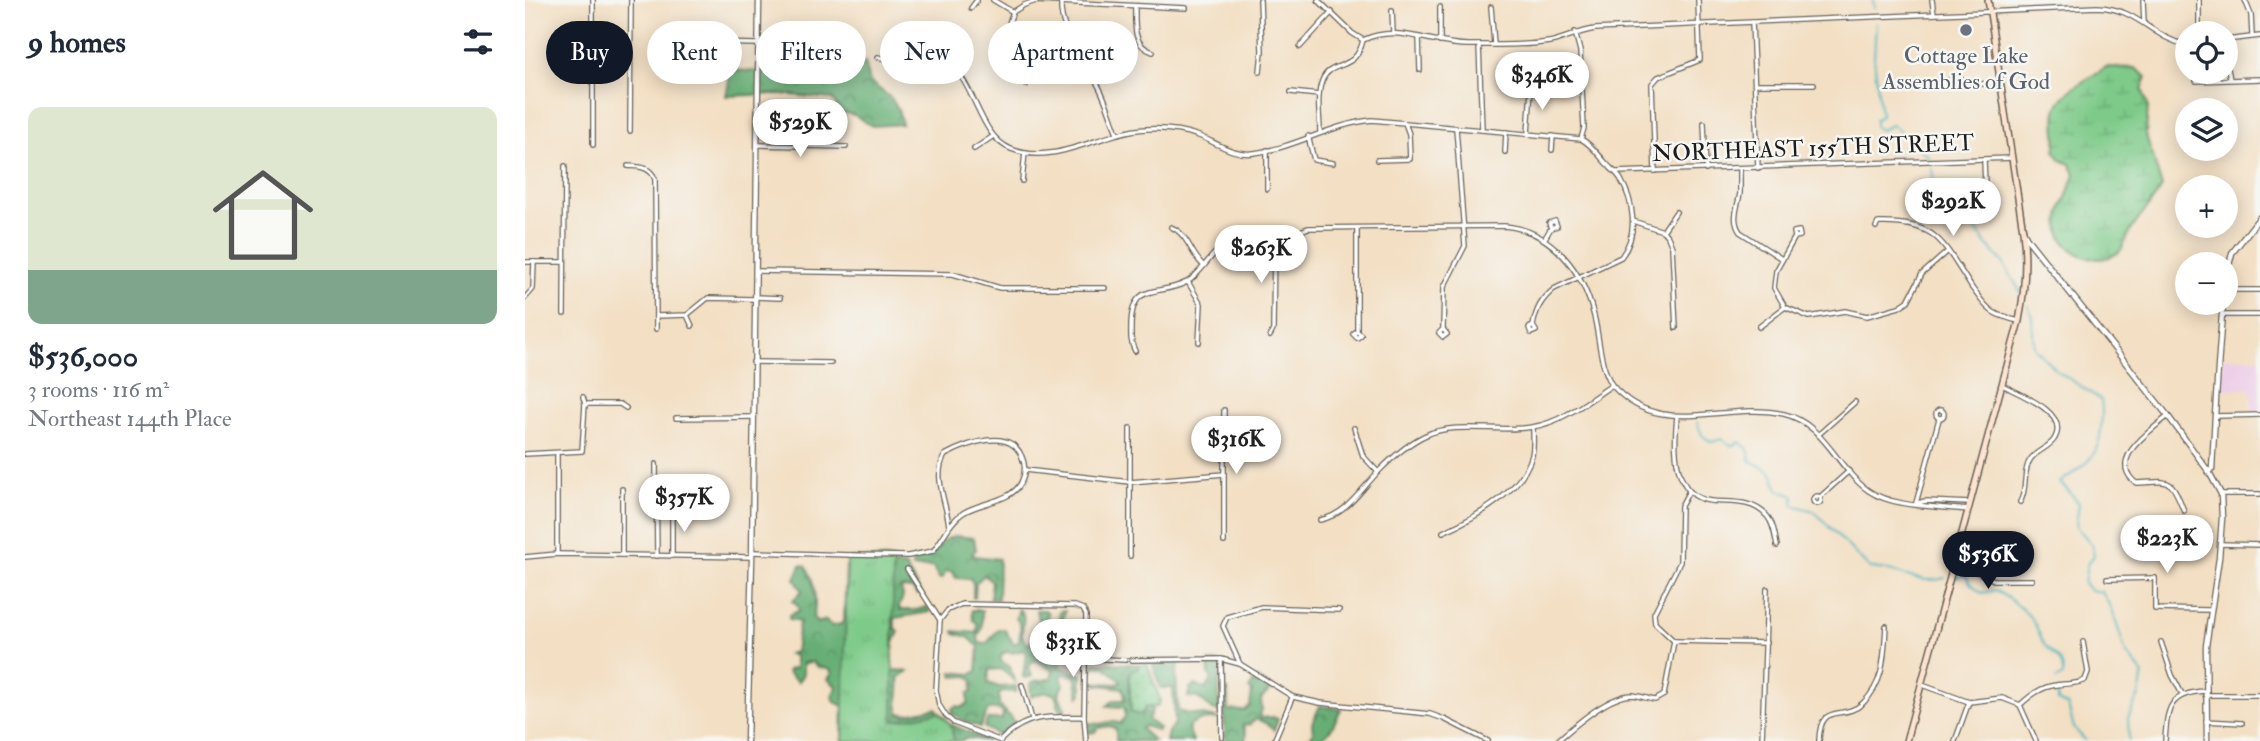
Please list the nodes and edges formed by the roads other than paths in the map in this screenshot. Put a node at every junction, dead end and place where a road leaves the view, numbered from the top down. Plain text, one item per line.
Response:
1 (593, 0) edge
2 (631, 0) edge
3 (759, 0) edge
4 (977, 0) edge
5 (993, 0) edge
6 (1260, 0) edge
7 (1318, 0) edge
8 (1698, 0) edge
9 (1932, 0) edge
10 (1988, 0) edge
11 (2143, 0) edge
12 (2199, 0) edge
13 (2245, 0) edge
14 (1085, 1) edge
15 (1061, 3) junction
16 (1135, 6) junction
17 (1440, 7) dead end
18 (1491, 7) dead end
19 (971, 8) dead end
20 (1186, 8) dead end
21 (1392, 10) dead end
22 (1013, 12) junction
23 (1332, 12) junction
24 (1990, 12) junction
25 (1934, 14) junction
26 (758, 21) edge
27 (2199, 21) edge
28 (1752, 22) junction
29 (2144, 23) junction
30 (1699, 25) junction
31 (1575, 32) junction
32 (1393, 33) junction
33 (1419, 36) junction
34 (2252, 36) junction
35 (2260, 36) edge
36 (2238, 38) edge
37 (1363, 40) junction
38 (2175, 40) edge
39 (1440, 41) junction
40 (1479, 44) junction
41 (1494, 44) junction
42 (1300, 47) dead end
43 (1153, 51) dead end
44 (879, 57) dead end
45 (1420, 69) dead end
46 (1260, 72) dead end
47 (2238, 79) edge
48 (2260, 79) edge
49 (1936, 81) dead end
50 (2000, 83) junction
51 (756, 84) edge
52 (1755, 84) junction
53 (1814, 84) dead end
54 (1026, 85) dead end
55 (1531, 89) dead end
56 (1291, 92) dead end
57 (1319, 95) junction
58 (1405, 123) junction
59 (1704, 123) dead end
60 (1455, 127) junction
61 (1482, 130) junction
62 (630, 131) dead end
63 (1320, 132) junction
64 (1506, 132) junction
65 (1117, 133) junction
66 (1528, 134) junction
67 (993, 136) junction
68 (1308, 136) junction
69 (1553, 136) junction
70 (1583, 140) junction
71 (593, 145) dead end
72 (755, 145) junction
73 (846, 147) dead end
74 (974, 149) dead end
75 (1267, 150) junction
76 (1552, 150) dead end
77 (1504, 152) dead end
78 (1025, 153) junction
79 (2012, 158) junction
80 (1377, 160) dead end
81 (1983, 160) junction
82 (1333, 163) dead end
83 (565, 166) dead end
84 (628, 166) dead end
85 (1758, 168) junction
86 (1739, 169) junction
87 (1706, 170) junction
88 (1615, 172) junction
89 (1655, 172) junction
90 (1021, 181) dead end
91 (1985, 185) dead end
92 (1267, 189) dead end
93 (1676, 212) dead end
94 (2260, 217) edge
95 (1633, 221) junction
96 (1464, 226) junction
97 (1171, 227) dead end
98 (1877, 227) dead end
99 (1357, 228) junction
100 (1551, 228) dead end
101 (1663, 231) junction
102 (2023, 231) junction
103 (1795, 237) dead end
104 (1545, 238) junction
105 (1274, 239) junction
106 (1947, 252) junction
107 (2233, 252) edge
108 (1782, 259) junction
109 (525, 262) edge
110 (534, 262) junction
111 (564, 262) junction
112 (1203, 265) junction
113 (754, 271) junction
114 (1579, 277) junction
115 (1188, 282) junction
116 (1105, 288) dead end
117 (2238, 290) edge
118 (2260, 290) edge
119 (525, 298) edge
120 (754, 298) junction
121 (780, 298) dead end
122 (1785, 307) junction
123 (564, 314) dead end
124 (687, 315) junction
125 (2222, 315) edge
126 (2238, 315) edge
127 (2260, 315) edge
128 (656, 316) junction
129 (2019, 321) junction
130 (692, 326) dead end
131 (1533, 326) dead end
132 (1759, 327) dead end
133 (1676, 328) dead end
134 (656, 329) dead end
135 (1443, 329) dead end
136 (1357, 331) dead end
137 (1270, 336) dead end
138 (1199, 342) dead end
139 (1135, 351) dead end
140 (753, 362) junction
141 (831, 363) dead end
142 (2000, 384) junction
143 (1612, 385) junction
144 (583, 397) dead end
145 (1856, 402) dead end
146 (585, 404) junction
147 (626, 408) dead end
148 (1224, 410) dead end
149 (2260, 415) edge
150 (1677, 416) junction
151 (2168, 416) junction
152 (2213, 416) junction
153 (753, 417) junction
154 (676, 418) dead end
155 (1939, 419) dead end
156 (1533, 427) junction
157 (1130, 428) dead end
158 (1354, 428) dead end
159 (1818, 435) junction
160 (525, 454) edge
161 (557, 454) junction
162 (656, 464) dead end
163 (1025, 470) junction
164 (1849, 471) junction
165 (1378, 472) junction
166 (2209, 472) junction
167 (1224, 474) junction
168 (1130, 482) junction
169 (622, 489) dead end
170 (1689, 491) junction
171 (2221, 494) junction
172 (2260, 494) edge
173 (1820, 497) dead end
174 (2020, 502) dead end
175 (1916, 503) junction
176 (1969, 507) junction
177 (672, 512) dead end
178 (2184, 512) dead end
179 (1320, 520) dead end
180 (950, 526) junction
181 (1443, 532) dead end
182 (1224, 542) dead end
183 (2220, 544) junction
184 (2260, 545) edge
185 (1777, 546) dead end
186 (557, 554) junction
187 (752, 554) junction
188 (622, 555) junction
189 (525, 556) edge
190 (657, 556) junction
191 (672, 556) junction
192 (1130, 556) dead end
193 (1954, 561) junction
194 (907, 569) dead end
195 (2107, 579) dead end
196 (2032, 580) dead end
197 (1767, 589) dead end
198 (1339, 610) dead end
199 (2209, 610) junction
200 (940, 620) junction
201 (1887, 626) dead end
202 (1674, 641) junction
203 (2083, 642) dead end
204 (2161, 642) dead end
205 (1767, 643) junction
206 (1085, 658) junction
207 (1221, 659) junction
208 (1125, 660) dead end
209 (1132, 660) dead end
210 (1241, 664) junction
211 (1022, 685) dead end
212 (1922, 685) junction
213 (2205, 693) junction
214 (2182, 694) junction
215 (2260, 695) edge
216 (1293, 697) junction
217 (1969, 702) junction
218 (2019, 705) junction
219 (1084, 717) junction
220 (1032, 719) junction
221 (2206, 721) junction
222 (2242, 723) dead end
223 (1222, 738) dead end
224 (747, 741) edge
225 (1000, 741) edge
226 (1086, 741) edge
227 (1274, 741) edge
228 (1488, 741) edge
229 (1557, 741) edge
230 (1762, 741) edge
231 (1819, 741) edge
232 (1906, 741) edge
233 (1955, 741) edge
234 (2036, 741) edge
235 (2165, 741) edge
236 (2207, 741) edge

1 - 71 street
2 - 62 street
3 - 26 street
4 - 19 street
5 - 22 street
6 - 46 street
7 - 23 street
8 - 30 street
9 - 25 street
10 - 24 main road
11 - 29 street
12 - 27 street
13 - 34 street
14 - 15 street
14 - 16 street
15 - 22 street
15 - 65 street
16 - 20 street
16 - 43 street
17 - 39 street
18 - 41 street
21 - 32 street
22 - 54 street
23 - 37 street
23 - 42 street
24 - 25 street
24 - 29 street
24 - 50 main road
25 - 28 street
28 - 30 street
28 - 52 street
29 - 38 street
30 - 31 street
30 - 89 street
31 - 41 street
31 - 70 street
32 - 33 street
32 - 37 street
33 - 39 street
33 - 45 street
34 - 35 street
34 - 36 street
37 - 57 street
39 - 40 street
40 - 41 street
40 - 61 street
44 - 67 street
47 - 48 street
49 - 50 street
50 - 79 main road
51 - 72 street
52 - 53 street
52 - 85 street
55 - 66 street
56 - 57 street
57 - 63 street
58 - 60 street
58 - 63 street
58 - 80 street
59 - 87 street
60 - 61 street
60 - 96 street
61 - 64 street
63 - 68 street
64 - 66 street
64 - 77 street
65 - 75 street
65 - 78 street
66 - 69 street
67 - 74 street
67 - 78 street
68 - 75 street
68 - 82 street
69 - 70 street
69 - 76 street
70 - 88 street
72 - 73 street
72 - 113 street
75 - 92 street
78 - 90 street
79 - 81 street, NORTHEAST 155TH STREET
79 - 102 main road
81 - 85 street, NORTHEAST 155TH STREET
81 - 91 street
83 - 111 street
84 - 128 street
85 - 86 street, NORTHEAST 155TH STREET
86 - 87 street, NORTHEAST 155TH STREET
86 - 108 street
87 - 89 street, NORTHEAST 155TH STREET
88 - 89 street, NORTHEAST 155TH STREET
88 - 95 street
93 - 101 street
94 - 107 street
95 - 101 street
95 - 114 street
96 - 99 street
96 - 104 street
96 - 135 street
97 - 112 street
98 - 106 street
99 - 105 street
99 - 136 street
100 - 104 street
101 - 133 street
102 - 129 main road
102 - 151 street
103 - 108 street
104 - 114 street
105 - 112 street
105 - 137 street
106 - 122 street
106 - 129 street
108 - 122 street
109 - 110 street
110 - 111 street
110 - 119 street
111 - 123 street
112 - 115 street
113 - 116 street
113 - 120 street
114 - 131 street
114 - 143 street
115 - 138 street
115 - 139 street
117 - 118 street
120 - 121 street
120 - 124 street
120 - 140 street
122 - 132 street
124 - 128 street
124 - 130 street
125 - 152 street
126 - 127 street
128 - 134 street
129 - 142 main road
140 - 141 street
140 - 153 street
142 - 174 street
142 - 176 main road
143 - 150 street
143 - 156 street
144 - 146 street
145 - 159 street
146 - 147 street
146 - 161 street
148 - 167 street
149 - 152 street
150 - 159 street
150 - 170 street
151 - 166 street
151 - 178 street
152 - 166 street
153 - 154 street
153 - 187 street
155 - 175 street
156 - 165 street
156 - 181 street
157 - 168 street
158 - 165 street
159 - 164 street
160 - 161 street
161 - 186 street
162 - 190 street
163 - 168 street
163 - 180 street
163 - 180 street
164 - 173 street
164 - 175 street
165 - 179 street
166 - 171 street
167 - 168 street
167 - 182 street
168 - 192 street
169 - 188 street
170 - 185 street
170 - 202 street
171 - 172 street
171 - 183 street
175 - 176 street
176 - 193 main road
177 - 191 street
180 - 187 street
183 - 184 street
183 - 199 street
186 - 188 street
186 - 189 street
187 - 191 street
187 - 224 street
188 - 190 street
190 - 191 street
193 - 196 street
193 - 212 main road
194 - 200 street
195 - 199 street
197 - 205 street
198 - 210 street
199 - 213 street
200 - 206 street
200 - 225 street
201 - 231 street
202 - 205 street
202 - 229 street
203 - 218 street
204 - 214 street
205 - 230 street
206 - 208 street
206 - 219 street
207 - 209 street
207 - 210 street
207 - 223 street
210 - 216 street
211 - 220 street
212 - 217 street
212 - 232 main road
213 - 214 street
213 - 215 street
213 - 221 street
214 - 235 street
216 - 227 street
216 - 228 street
217 - 218 street
217 - 233 street
218 - 234 street
219 - 220 street
219 - 226 street
220 - 225 street
221 - 222 street
221 - 236 street

